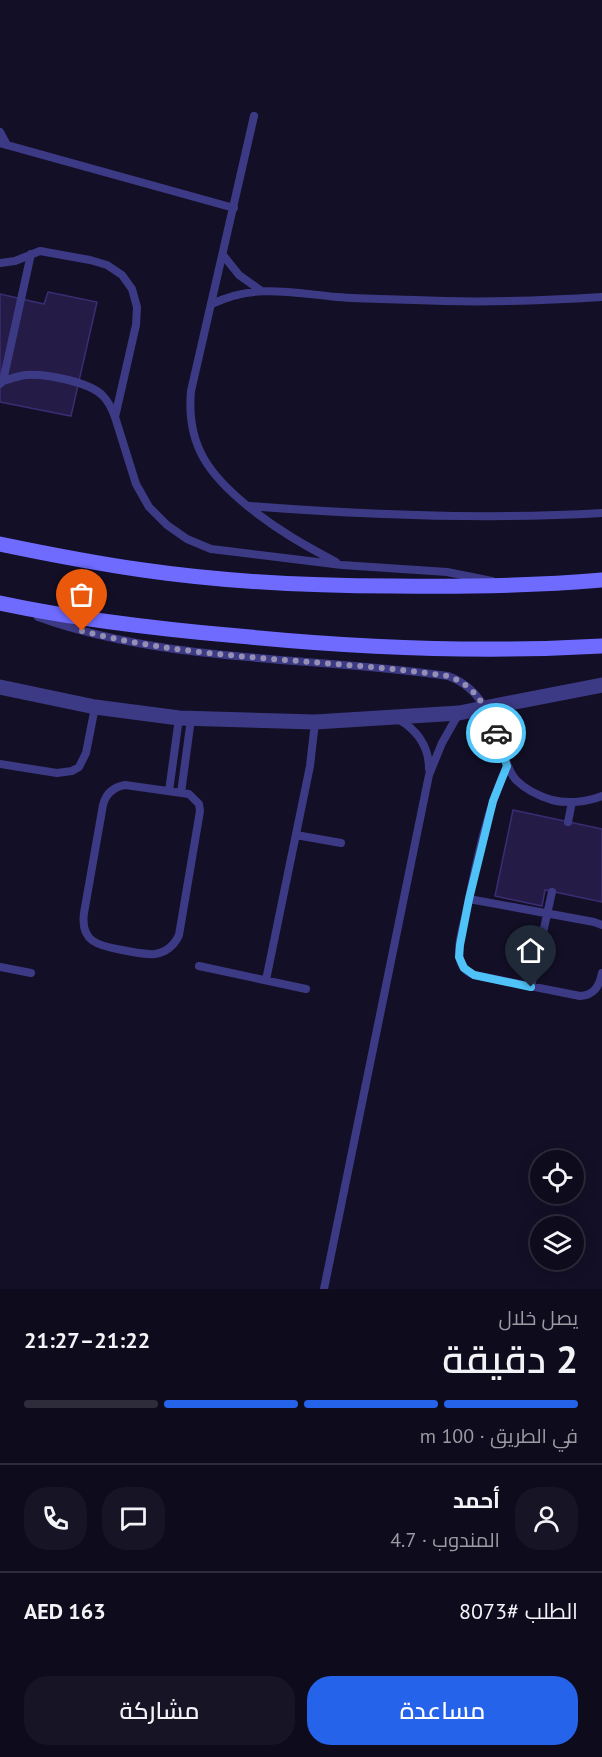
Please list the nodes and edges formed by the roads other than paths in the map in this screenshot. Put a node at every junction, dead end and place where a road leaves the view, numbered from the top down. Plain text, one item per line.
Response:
1 (254, 116) dead end
2 (0, 132) edge
3 (4, 144) edge
4 (234, 208) junction
5 (31, 254) junction
6 (223, 255) junction
7 (0, 263) edge
8 (260, 290) junction
9 (602, 297) edge
10 (212, 304) junction
11 (1, 382) edge
12 (115, 417) junction
13 (248, 506) junction
14 (602, 513) edge
15 (0, 544) edge
16 (342, 565) junction
17 (602, 580) edge
18 (513, 587) junction
19 (5, 604) edge
20 (602, 646) edge
21 (602, 685) edge
22 (0, 687) edge
23 (94, 707) junction
24 (487, 709) junction
25 (459, 713) junction
26 (185, 718) junction
27 (397, 718) junction
28 (315, 722) junction
29 (0, 764) edge
30 (507, 766) junction
31 (429, 775) junction
32 (169, 791) junction
33 (181, 793) junction
34 (602, 796) edge
35 (573, 802) junction
36 (568, 822) dead end
37 (296, 835) junction
38 (341, 843) dead end
39 (552, 892) dead end
40 (469, 899) junction
41 (546, 913) junction
42 (602, 926) edge
43 (199, 966) dead end
44 (0, 967) edge
45 (31, 973) dead end
46 (602, 973) edge
47 (266, 980) junction
48 (531, 987) junction
49 (306, 989) dead end
50 (324, 1289) edge

1 - 4 lane
2 - 3 lane
3 - 4 lane
4 - 6 lane
5 - 7 lane
5 - 11 lane
5 - 12 lane
6 - 8 lane
6 - 10 lane
8 - 9 lane
8 - 10 lane
10 - 13 lane
11 - 12 lane
12 - 16 lane
13 - 14 lane
13 - 16 lane
15 - 18 street
16 - 18 lane
17 - 18 street
19 - 20 street
19 - 24 lane
21 - 24 street
22 - 23 street
23 - 26 street
23 - 29 lane
24 - 25 street
24 - 30 lane
25 - 27 street
25 - 31 lane
26 - 28 street
26 - 32 lane
26 - 33 lane
27 - 28 street
27 - 31 lane
28 - 37 lane
30 - 35 lane
30 - 40 lane
31 - 50 lane
32 - 33 lane
32 - 33 lane
34 - 35 lane
35 - 36 lane
37 - 38 lane
37 - 47 lane
39 - 41 lane
40 - 41 lane
40 - 48 lane
41 - 42 lane
41 - 48 lane
43 - 47 lane
44 - 45 lane
46 - 48 lane
47 - 49 lane

